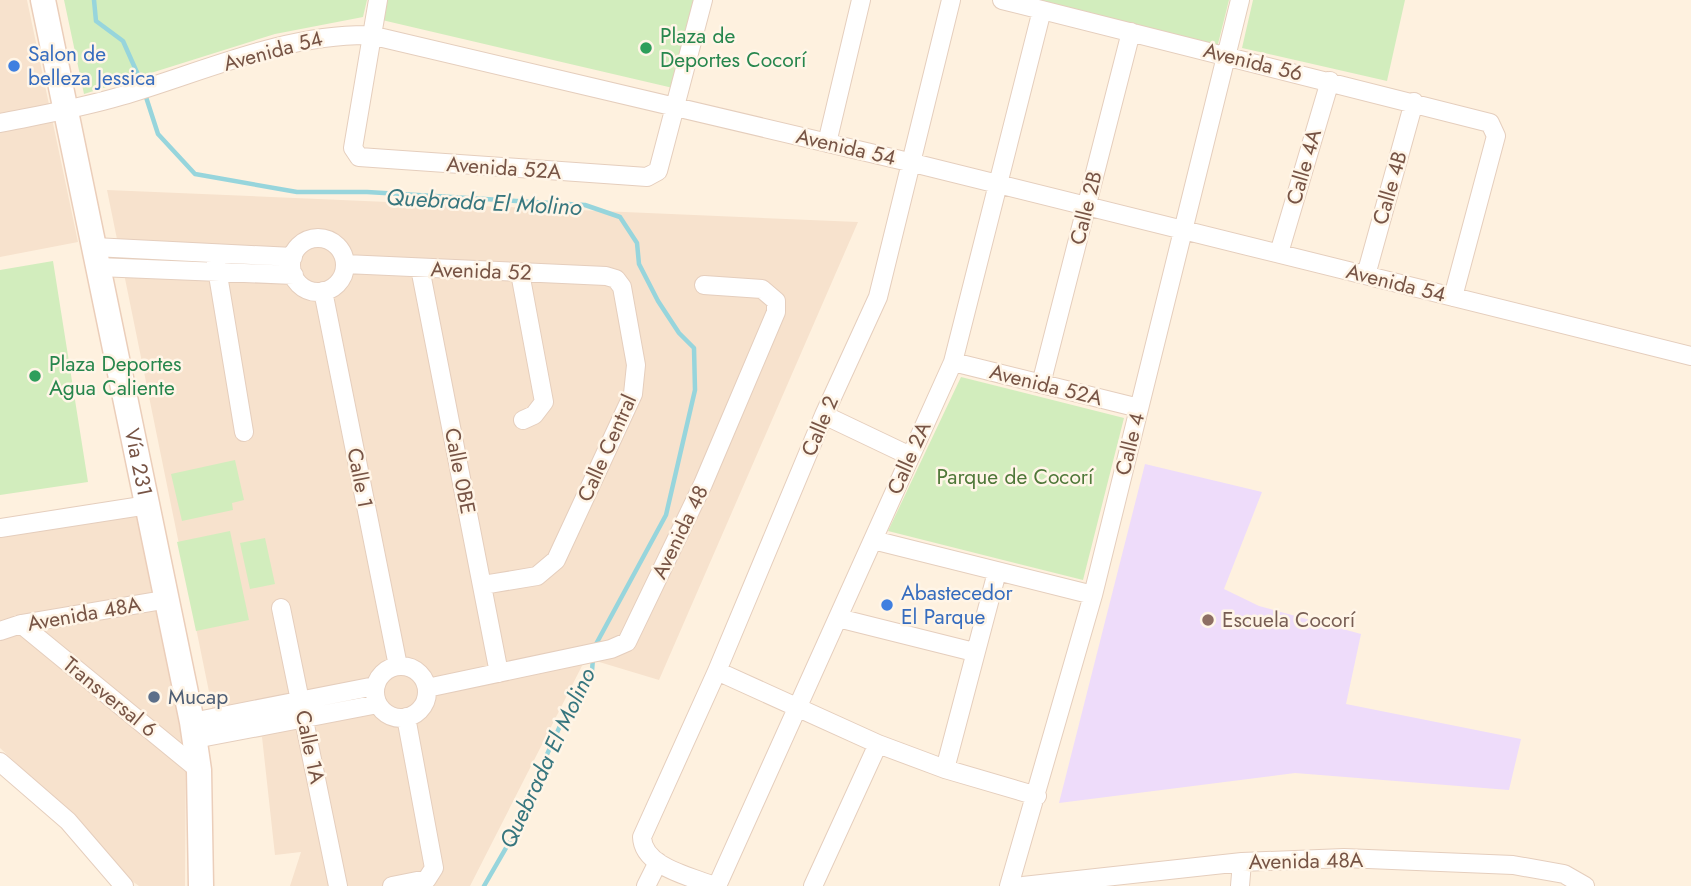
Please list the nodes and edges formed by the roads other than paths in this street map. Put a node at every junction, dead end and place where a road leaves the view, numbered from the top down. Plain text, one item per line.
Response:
1 (44, 0) edge
2 (378, 0) edge
3 (703, 0) edge
4 (860, 0) edge
5 (951, 0) edge
6 (1002, 0) edge
7 (1240, 0) edge
8 (1042, 10) junction
9 (1131, 32) junction
10 (370, 35) junction
11 (1227, 55) junction
12 (1330, 81) junction
13 (1414, 102) junction
14 (678, 106) junction
15 (68, 110) junction
16 (0, 122) edge
17 (827, 143) junction
18 (913, 163) junction
19 (998, 184) junction
20 (1086, 205) junction
21 (1184, 229) junction
22 (215, 253) junction
23 (1279, 253) junction
24 (96, 257) junction
25 (293, 257) junction
26 (345, 264) junction
27 (420, 268) junction
28 (217, 272) junction
29 (520, 272) junction
30 (294, 275) junction
31 (1366, 275) junction
32 (616, 279) joint
33 (704, 285) dead end
34 (323, 291) junction
35 (1453, 297) junction
36 (1691, 356) edge
37 (953, 362) junction
38 (1041, 384) junction
39 (1139, 408) junction
40 (824, 415) junction
41 (523, 420) dead end
42 (244, 432) dead end
43 (908, 455) junction
44 (148, 505) junction
45 (0, 528) edge
46 (873, 540) junction
47 (997, 572) junction
48 (483, 585) junction
49 (1093, 595) junction
50 (169, 599) junction
51 (281, 608) dead end
52 (838, 618) junction
53 (21, 624) junction
54 (0, 631) edge
55 (974, 652) junction
56 (398, 666) junction
57 (718, 671) junction
58 (499, 673) junction
59 (427, 688) junction
60 (377, 695) junction
61 (798, 707) junction
62 (302, 709) junction
63 (406, 717) junction
64 (193, 731) junction
65 (878, 744) junction
66 (0, 762) edge
67 (945, 769) junction
68 (199, 770) junction
69 (1037, 796) junction
70 (658, 862) junction
71 (1242, 862) junction
72 (124, 886) edge
73 (201, 886) edge
74 (338, 886) edge
75 (392, 886) edge
76 (646, 886) edge
77 (716, 886) edge
78 (813, 886) edge
79 (1009, 886) edge
80 (1023, 886) edge
81 (1240, 886) edge
82 (1586, 886) edge

1 - 15 main road, Vía 231
2 - 10 street
3 - 14 street
4 - 17 street
5 - 18 street, Calle 2
6 - 8 street, Avenida 56
7 - 11 street, Calle 4
8 - 9 street, Avenida 56
8 - 19 street, Calle 2A
9 - 11 street, Avenida 56
9 - 20 street, Calle 2B
10 - 14 street, Avenida 54
10 - 14 street, Avenida 52A
10 - 15 street, Avenida 54
11 - 12 street, Avenida 56
11 - 21 street, Calle 4
12 - 13 street, Avenida 56
12 - 23 street, Calle 4A
13 - 31 street, Calle 4B
13 - 35 street, Avenida 56
14 - 17 street, Avenida 54
15 - 16 street, Avenida 54
15 - 24 main road, Vía 231
17 - 18 street, Avenida 54
18 - 19 street, Avenida 54
18 - 40 street, Calle 2
19 - 20 street, Avenida 54
19 - 37 street, Calle 2A
20 - 21 street, Avenida 54
20 - 38 street, Calle 2B
21 - 23 street, Avenida 54
21 - 39 street, Calle 4
22 - 24 street
22 - 25 street
22 - 28 street
23 - 31 street, Avenida 54
24 - 28 street
24 - 44 main road, Vía 231
25 - 26 street
25 - 30 street
26 - 27 street, Avenida 52
26 - 34 street
27 - 29 street, Avenida 52
27 - 48 street, Calle 0BE
28 - 30 street
28 - 42 street
29 - 32 street, Avenida 52
29 - 41 street
30 - 34 street
31 - 35 street, Avenida 54
32 - 48 street, Calle Central
33 - 58 street, Avenida 48
34 - 56 street, Calle 1
35 - 36 street, Avenida 54
37 - 38 street, Avenida 52A
37 - 43 street, Calle 2A
38 - 39 street, Avenida 52A
39 - 49 street, Calle 4
40 - 43 street
40 - 57 street, Calle 2
43 - 46 street, Calle 2A
44 - 45 street
44 - 50 main road, Vía 231
46 - 47 street
46 - 52 street, Calle 2A
47 - 49 street
47 - 55 street
48 - 58 street, Calle 0BE
49 - 69 street, Calle 4
50 - 53 street, Avenida 48A
50 - 64 main road, Vía 231
51 - 62 street, Calle 1A
52 - 55 street
52 - 61 street, Calle 2A
53 - 54 street, Avenida 48A
53 - 68 street, Transversal 6
55 - 67 street
56 - 59 street
56 - 60 street
57 - 61 street
57 - 70 street, Calle 2
58 - 59 street, Avenida 48
59 - 63 street
60 - 62 street
60 - 63 street
61 - 65 street
61 - 77 street, Calle 2A
62 - 64 street
62 - 74 street, Calle 1A
63 - 75 street
64 - 68 main road, Vía 231
65 - 67 street
65 - 78 street
66 - 72 street
67 - 69 street
68 - 73 main road, Vía 231
69 - 79 street, Calle 4
70 - 76 street
70 - 77 street
71 - 80 street, Avenida 48A
71 - 81 street
71 - 82 street, Avenida 48A

